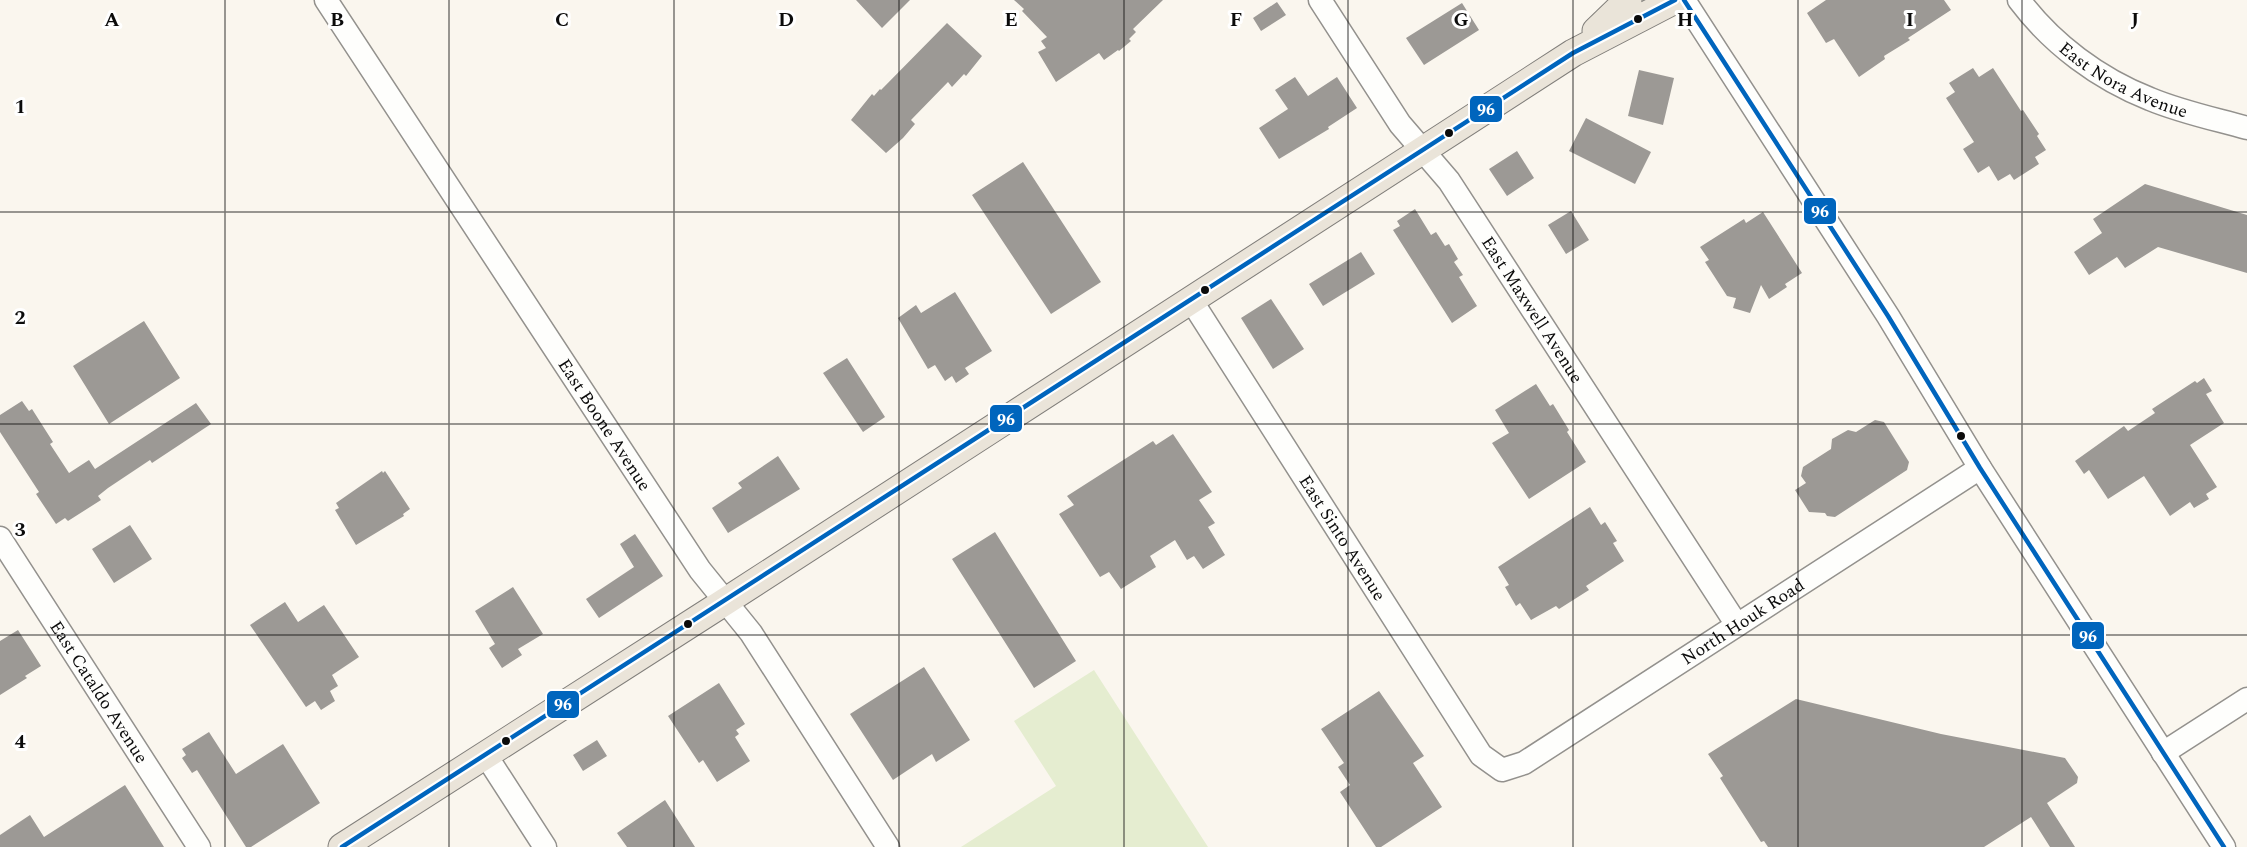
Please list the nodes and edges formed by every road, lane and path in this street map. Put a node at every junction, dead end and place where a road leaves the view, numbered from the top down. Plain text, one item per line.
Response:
1 (326, 0) edge
2 (1320, 0) edge
3 (1628, 0) edge
4 (1674, 0) edge
5 (1684, 0) edge
6 (2019, 0) edge
7 (1573, 53) junction
8 (2247, 128) edge
9 (1424, 150) junction
10 (1191, 300) junction
11 (1980, 468) junction
12 (0, 538) edge
13 (726, 601) junction
14 (1737, 625) junction
15 (2247, 699) edge
16 (2163, 753) junction
17 (485, 754) junction
18 (1502, 770) joint
19 (199, 847) edge
20 (342, 847) edge
21 (545, 847) edge
22 (888, 847) edge
23 (2224, 847) edge

1 - 13 street, East Boone Avenue
2 - 9 street, East Maxwell Avenue
3 - 7 main road
4 - 7 main road
5 - 11 street
6 - 8 street, East Nora Avenue
7 - 9 main road
9 - 10 main road
9 - 14 street, East Maxwell Avenue
10 - 13 main road
10 - 18 street, East Sinto Avenue
11 - 14 street, North Houk Road
11 - 16 street
12 - 19 street, East Cataldo Avenue
13 - 17 main road
13 - 22 street, East Boone Avenue
14 - 18 street, North Houk Road
15 - 16 street
16 - 23 street
17 - 20 main road
17 - 21 street

